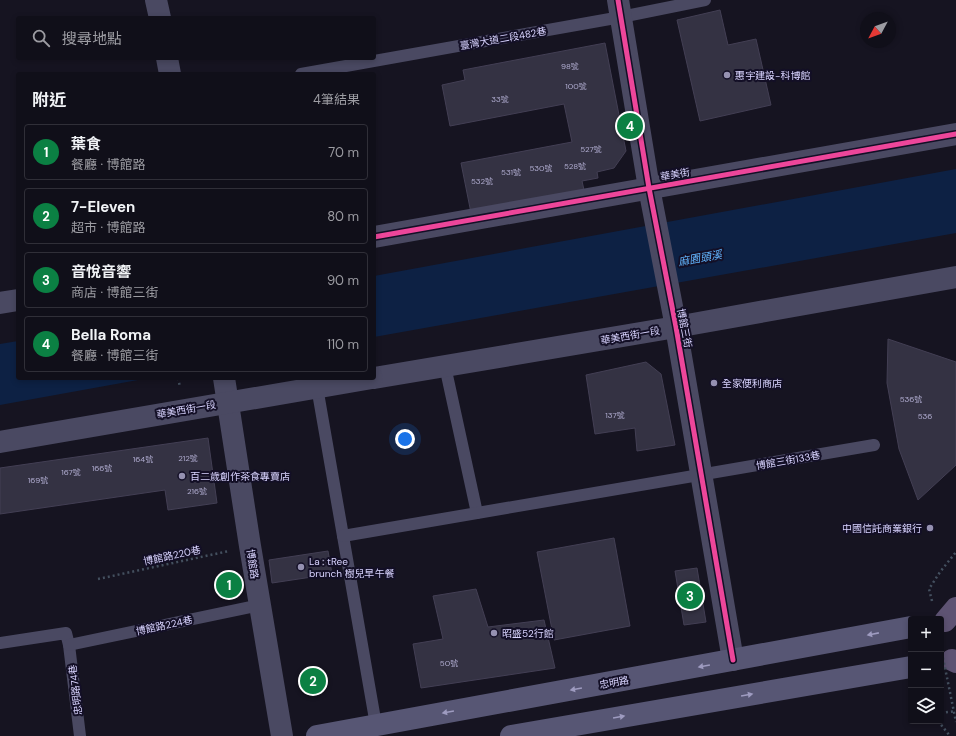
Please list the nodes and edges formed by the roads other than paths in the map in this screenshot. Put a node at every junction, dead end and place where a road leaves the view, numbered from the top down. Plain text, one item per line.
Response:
1 (156, 0) edge
2 (705, 0) edge
3 (619, 8) edge
4 (160, 16) edge
5 (376, 58) edge
6 (167, 60) edge
7 (368, 60) edge
8 (170, 72) edge
9 (311, 72) edge
10 (956, 134) edge
11 (651, 194) junction
12 (376, 237) edge
13 (956, 277) edge
14 (16, 300) edge
15 (0, 303) edge
16 (675, 321) junction
17 (445, 366) junction
18 (376, 378) edge
19 (361, 380) edge
20 (317, 387) junction
21 (227, 390) edge
22 (0, 442) edge
23 (874, 445) dead end
24 (702, 474) junction
25 (477, 513) junction
26 (343, 536) junction
27 (260, 605) junction
28 (908, 628) edge
29 (0, 643) edge
30 (69, 645) junction
31 (733, 660) junction
32 (908, 668) edge
33 (376, 725) junction
34 (80, 736) edge
35 (282, 736) edge
36 (317, 736) edge
37 (511, 736) edge

1 - 4 street
2 - 3 lane, 臺灣大道二段482巷
3 - 5 lane, 臺灣大道二段482巷
3 - 11 street, 博館三街
6 - 8 street
7 - 9 lane, 臺灣大道二段482巷
10 - 11 street, 華美街
11 - 12 street, 華美街
11 - 16 street, 博館三街
13 - 16 street, 華美西街一段
14 - 15 street
16 - 17 street, 華美西街一段
16 - 24 street, 博館三街
17 - 18 street, 華美西街一段
17 - 25 lane
19 - 20 street, 華美西街一段
20 - 21 street, 華美西街一段
20 - 26 lane
21 - 22 street, 華美西街一段
21 - 27 street, 博館路
23 - 24 lane, 博館三街133巷
24 - 25 lane, 博館三街133巷
24 - 31 street, 博館三街
25 - 26 lane, 博館三街133巷
26 - 33 lane
27 - 30 lane, 博館路224巷
27 - 35 street, 博館路
28 -> 31 main road, 忠明路
29 - 30 lane
30 - 34 lane, 忠明路74巷
31 -> 33 main road, 忠明路
37 -> 32 main road
33 - 36 main road, 忠明路

